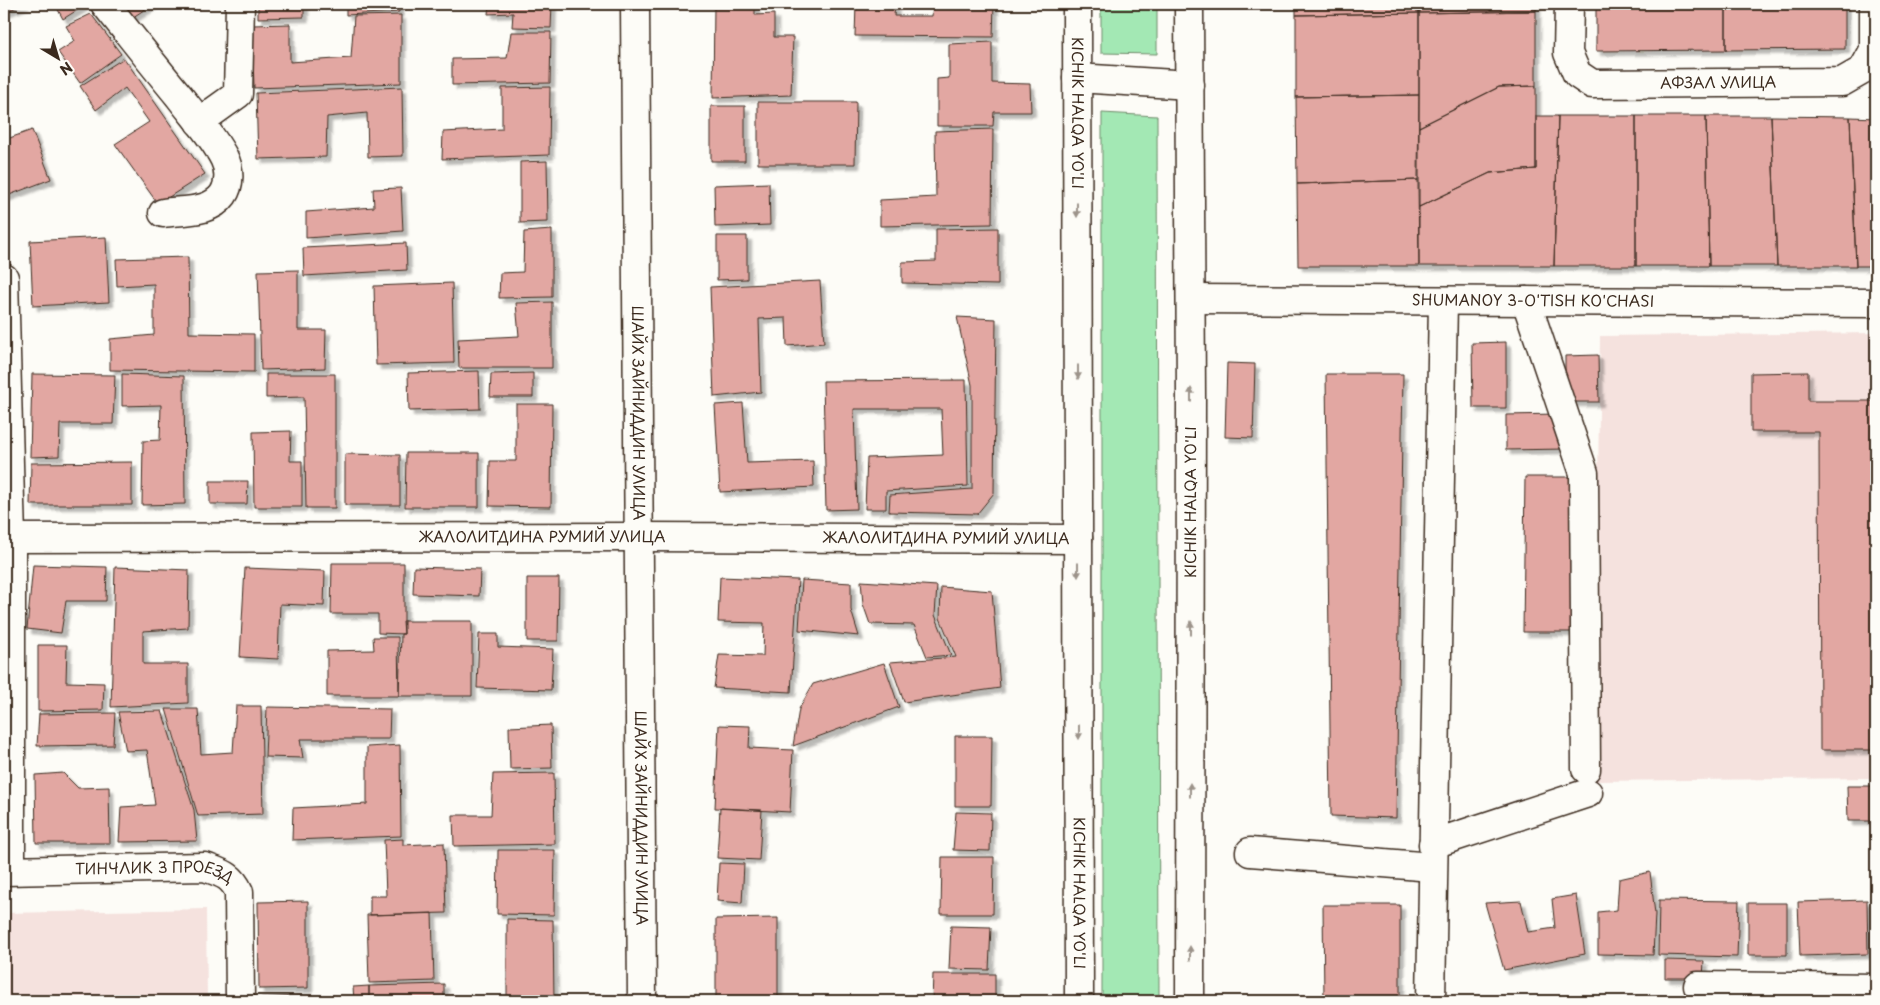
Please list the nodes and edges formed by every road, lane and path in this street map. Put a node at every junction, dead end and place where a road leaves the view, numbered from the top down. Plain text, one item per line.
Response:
1 (105, 4) edge
2 (240, 4) edge
3 (635, 4) edge
4 (1077, 4) edge
5 (1189, 4) edge
6 (1569, 4) edge
7 (1874, 4) edge
8 (1077, 78) junction
9 (1190, 85) junction
10 (199, 122) junction
11 (163, 213) dead end
12 (4, 278) edge
13 (1191, 299) junction
14 (1443, 300) junction
15 (1526, 301) junction
16 (1876, 303) edge
17 (639, 537) junction
18 (7, 538) edge
19 (1078, 539) junction
20 (1250, 852) dead end
21 (1432, 856) junction
22 (8, 871) edge
23 (1698, 986) dead end
24 (1876, 988) edge
25 (240, 1001) edge
26 (642, 1001) edge
27 (1079, 1001) edge
28 (1190, 1001) edge
29 (1431, 1001) edge

1 - 10 main road
2 - 10 main road
3 - 17 main road, ШАЙХ ЗАЙНИДДИН УЛИЦА
4 - 8 main road, KICHIK HALQA YO'LI
5 - 9 main road, KICHIK HALQA YO'LI
6 - 7 main road, АФЗАЛ УЛИЦА
8 - 9 main road
8 -> 19 main road, KICHIK HALQA YO'LI
9 - 13 main road, KICHIK HALQA YO'LI
10 - 11 main road
12 - 18 main road, ТИНЧЛИК 3 ПРОЕЗД
13 - 14 main road, SHUMANOY 3-O'TISH KO'CHASI
28 -> 13 main road, KICHIK HALQA YO'LI
14 - 15 main road, SHUMANOY 3-O'TISH KO'CHASI
14 - 21 main road
15 - 16 main road, SHUMANOY 3-O'TISH KO'CHASI
15 - 21 main road
17 - 18 main road, ЖАЛОЛИТДИНА РУМИЙ УЛИЦА
17 - 19 main road, ЖАЛОЛИТДИНА РУМИЙ УЛИЦА
17 - 26 main road, ШАЙХ ЗАЙНИДДИН УЛИЦА
18 - 22 main road, ТИНЧЛИК 3 ПРОЕЗД
19 -> 27 main road, KICHIK HALQA YO'LI
20 - 21 main road
21 - 29 main road
22 - 25 main road, ТИНЧЛИК 3 ПРОЕЗД
23 - 24 main road

